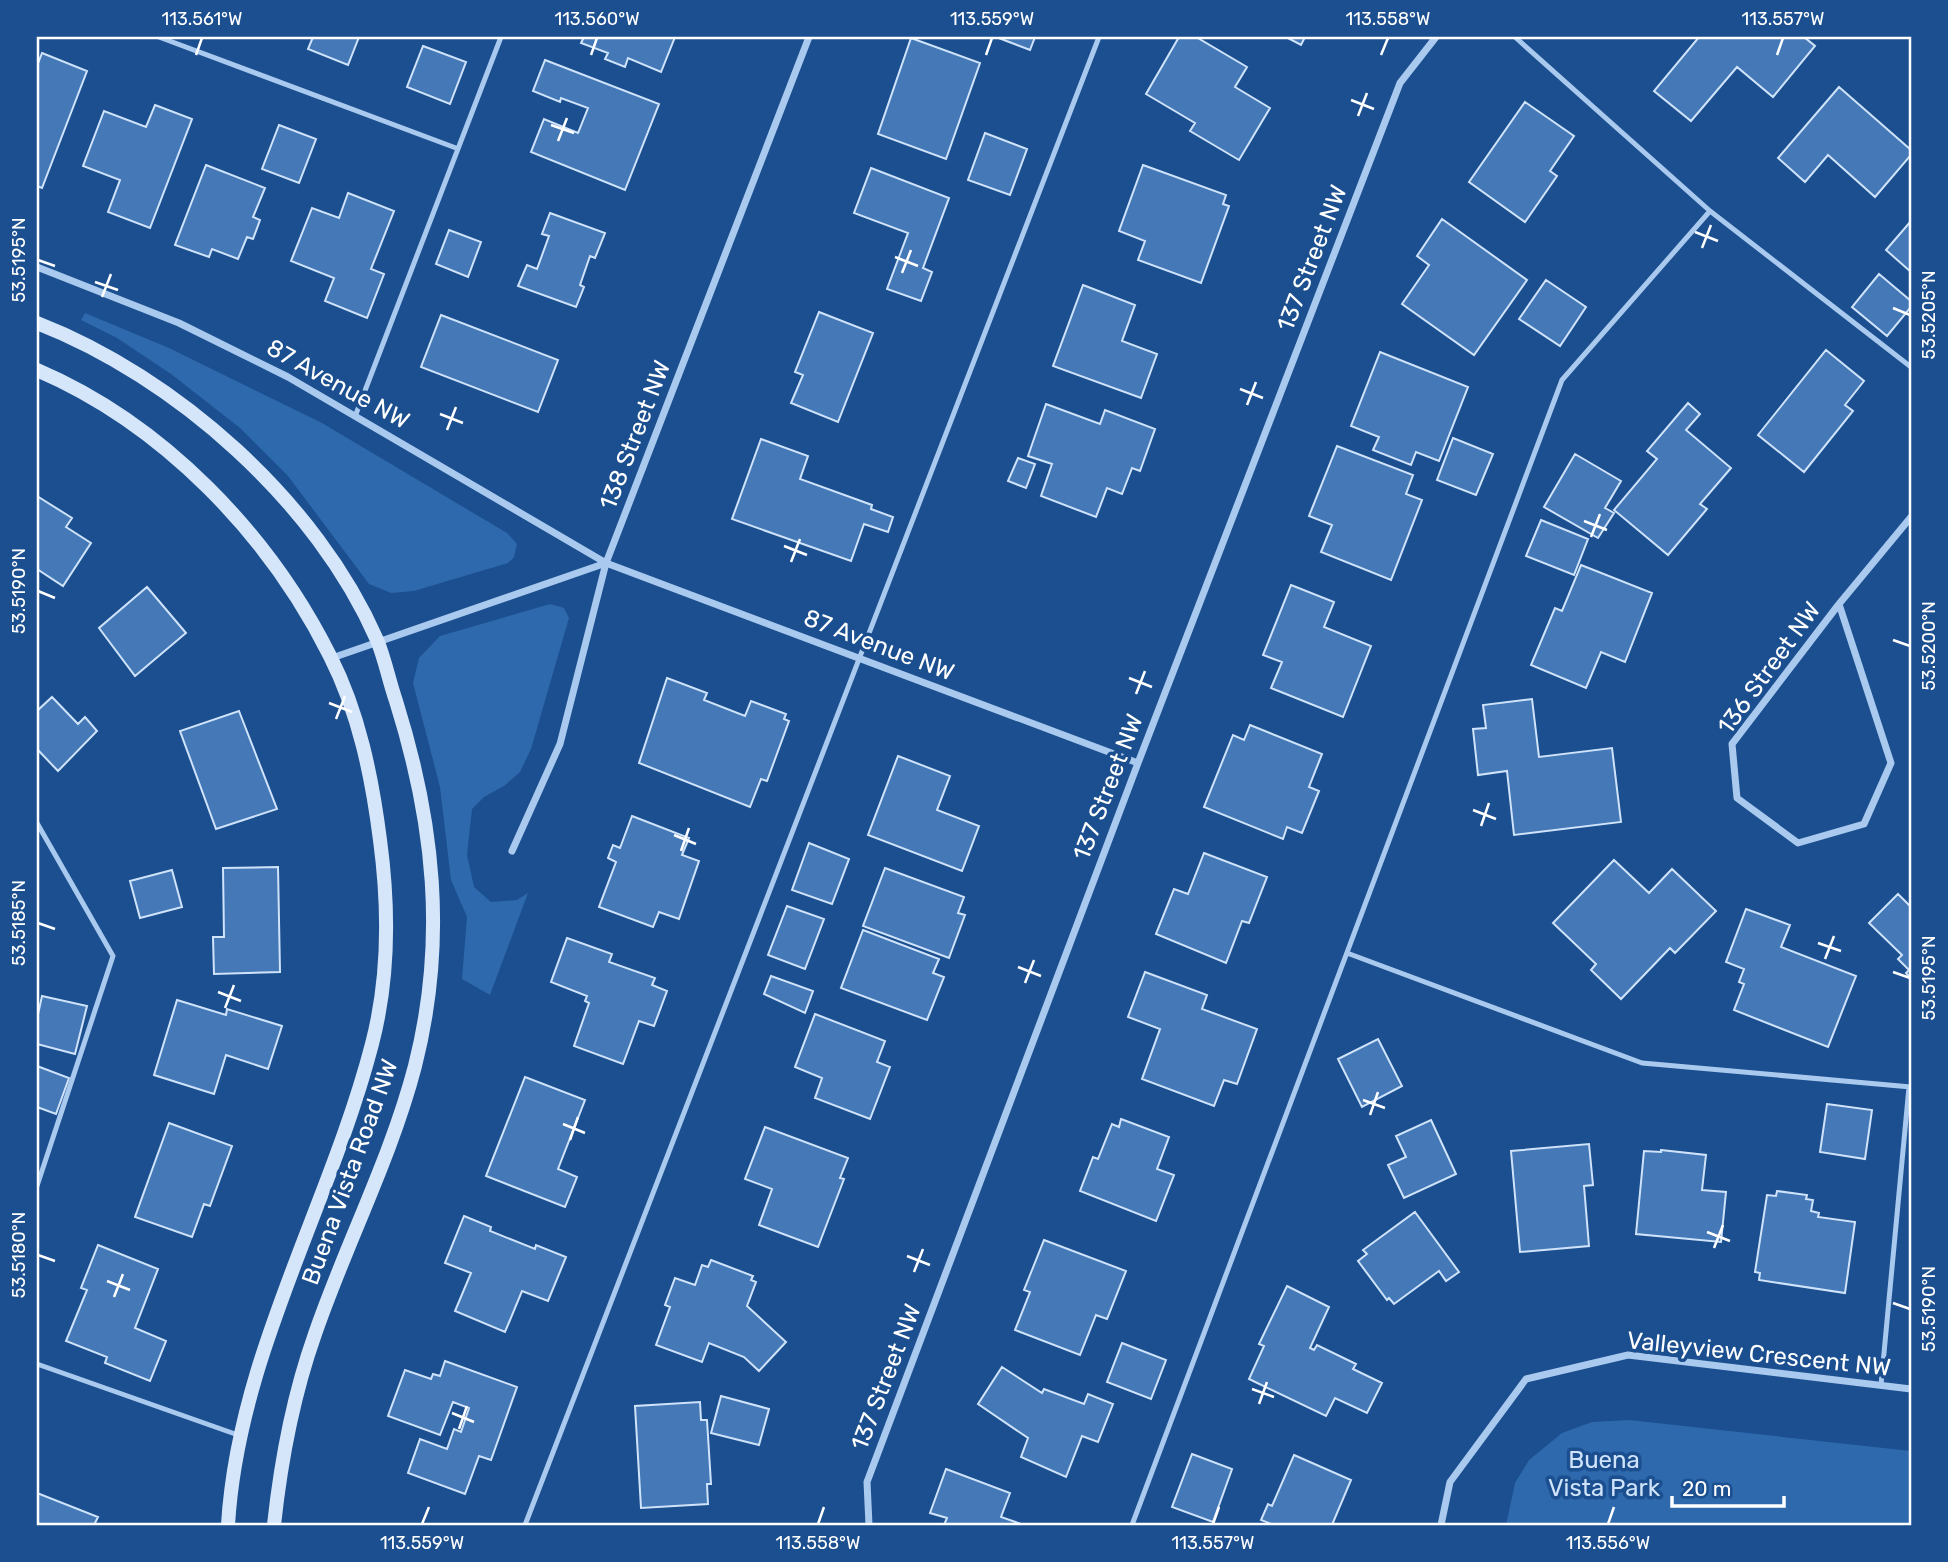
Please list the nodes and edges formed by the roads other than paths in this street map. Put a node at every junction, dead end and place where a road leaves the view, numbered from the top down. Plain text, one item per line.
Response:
1 (159, 37) edge
2 (501, 37) edge
3 (809, 37) edge
4 (1099, 37) edge
5 (1436, 37) edge
6 (1514, 37) edge
7 (456, 148) junction
8 (1710, 211) junction
9 (37, 267) edge
10 (37, 323) edge
11 (1911, 367) edge
12 (37, 370) edge
13 (356, 414) junction
14 (1911, 517) edge
15 (606, 563) junction
16 (1839, 604) junction
17 (377, 641) junction
18 (332, 658) junction
19 (858, 658) junction
20 (1138, 763) junction
21 (37, 822) edge
22 (512, 850) dead end
23 (1347, 954) junction
24 (1910, 1087) edge
25 (37, 1186) edge
26 (37, 1364) edge
27 (1881, 1385) junction
28 (1911, 1389) edge
29 (240, 1436) junction
30 (228, 1525) edge
31 (274, 1525) edge
32 (525, 1525) edge
33 (869, 1525) edge
34 (1132, 1525) edge
35 (1441, 1525) edge

1 - 7 lane
2 - 7 lane
3 - 15 street, 138 Street NW
4 - 19 lane
5 - 20 street, 137 Street NW
6 - 8 lane
7 - 13 lane
8 - 11 lane
8 - 23 lane
9 - 13 street, 87 Avenue NW
10 - 17 street, Buena Vista Road NW
12 - 18 street, Buena Vista Road NW
13 - 15 street, 87 Avenue NW
14 - 16 street, 136 Street NW
15 - 17 street
15 - 19 street, 87 Avenue NW
15 - 22 street, 138 Street NW
16 - 16 street, 136 Street NW
17 - 18 street
17 - 31 street, Buena Vista Road NW
18 - 29 street, Buena Vista Road NW
19 - 20 street, 87 Avenue NW
19 - 32 lane
20 - 33 street, 137 Street NW
21 - 25 lane
23 - 24 lane
23 - 34 lane
24 - 27 lane
26 - 29 lane
27 - 28 street, Valleyview Crescent NW
27 - 35 street, Valleyview Crescent NW
29 - 30 street, Buena Vista Road NW

